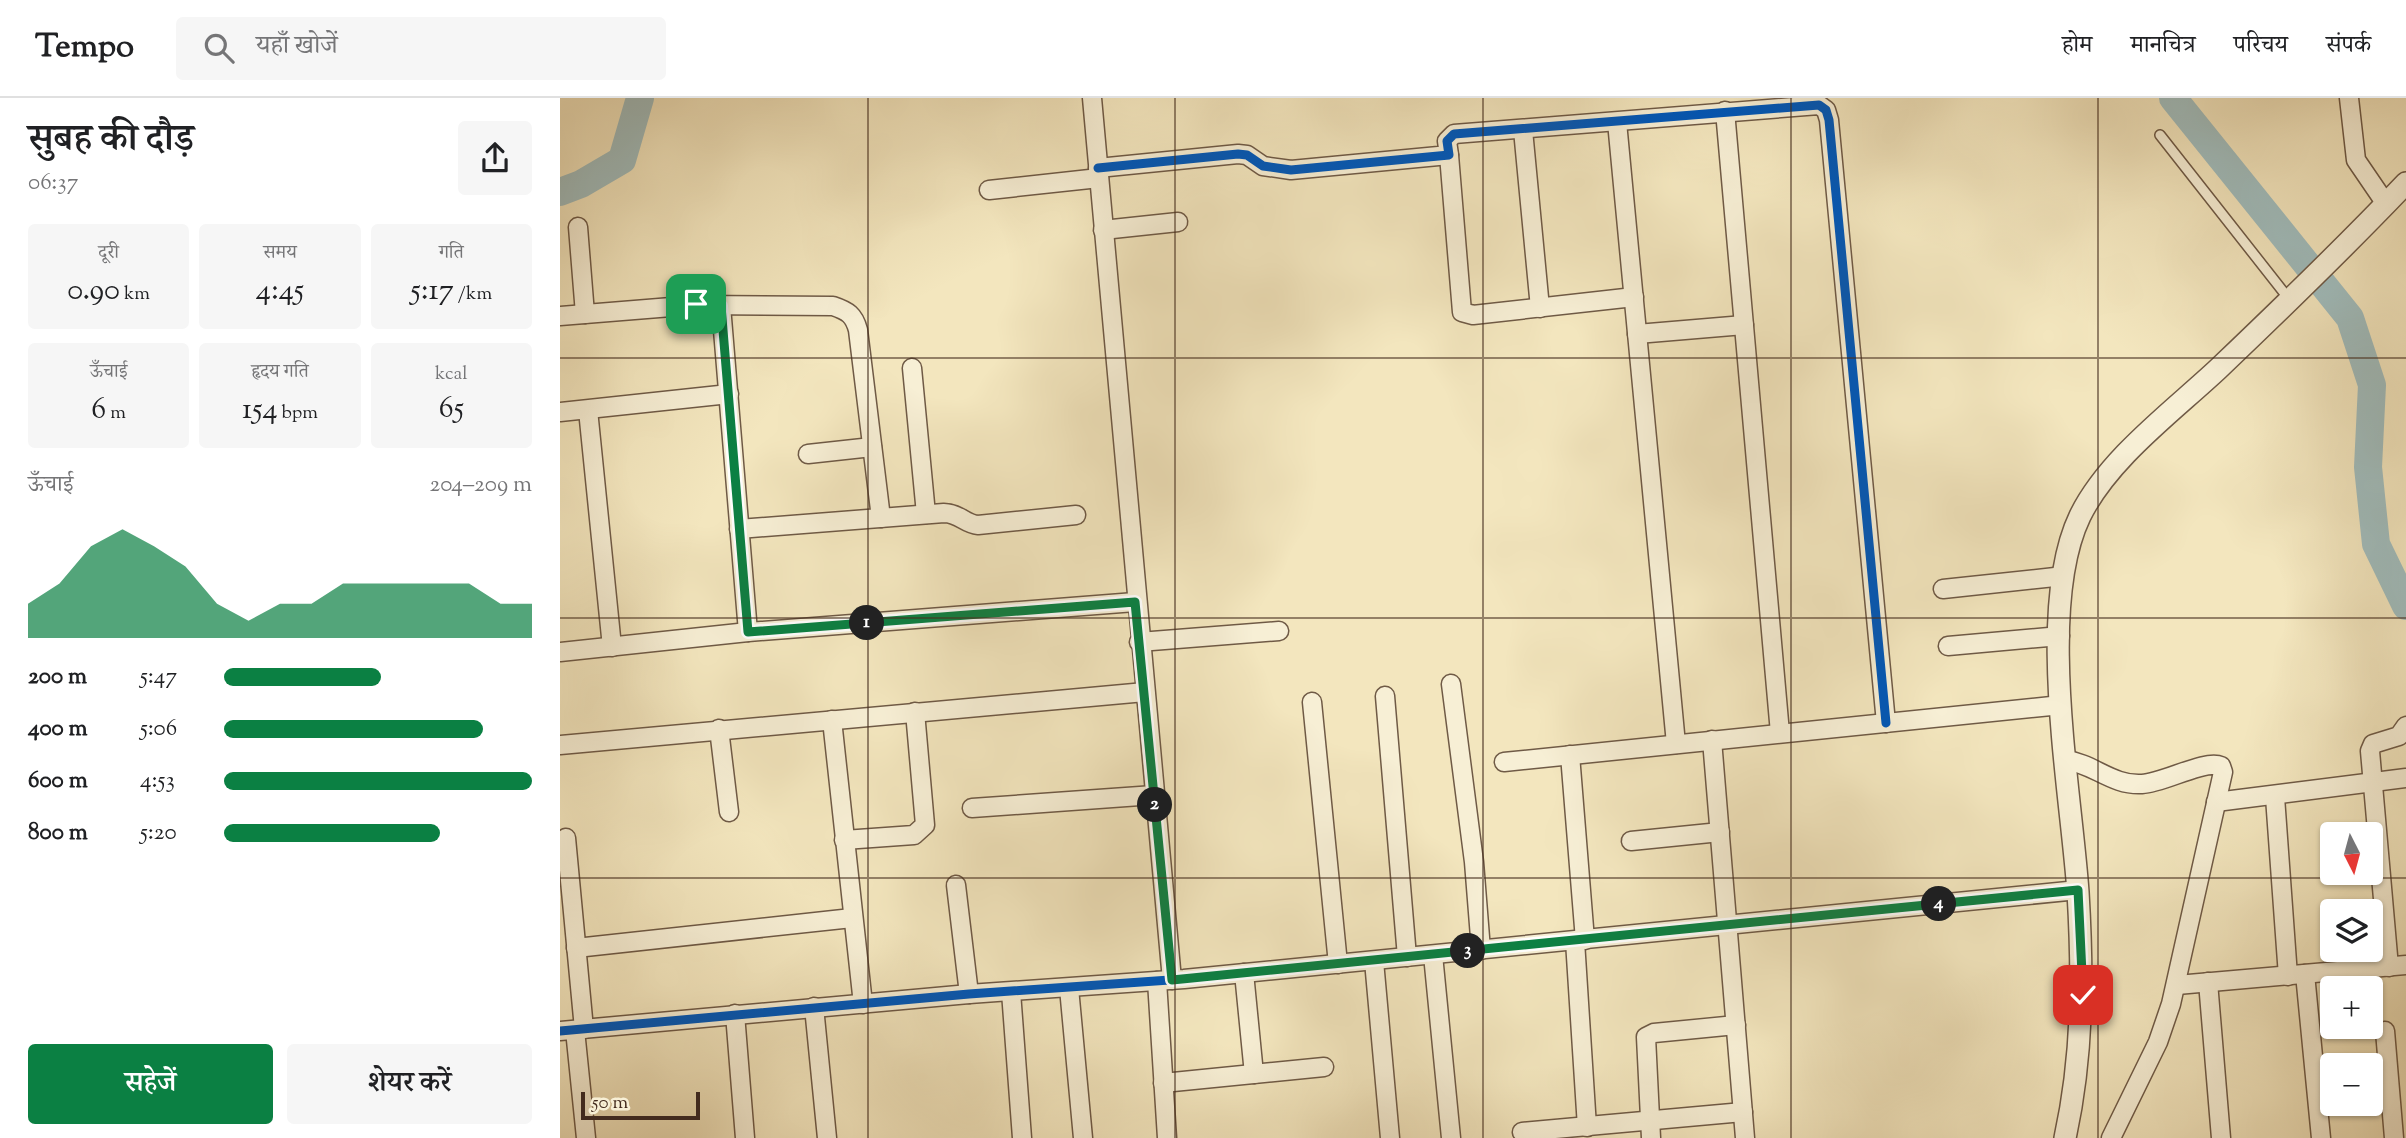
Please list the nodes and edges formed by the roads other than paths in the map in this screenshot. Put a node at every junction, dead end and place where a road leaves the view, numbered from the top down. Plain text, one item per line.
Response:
1 (1092, 98) edge
2 (2348, 98) edge
3 (1725, 111) junction
4 (1617, 122) junction
5 (1522, 130) junction
6 (2160, 135) dead end
7 (1449, 155) junction
8 (1098, 173) junction
9 (2406, 183) edge
10 (989, 190) dead end
11 (2386, 204) junction
12 (1178, 222) dead end
13 (578, 227) dead end
14 (1103, 230) junction
15 (1634, 297) junction
16 (2293, 298) junction
17 (721, 306) junction
18 (1540, 308) junction
19 (585, 314) junction
20 (560, 316) edge
21 (1744, 325) junction
22 (1637, 334) junction
23 (912, 368) dead end
24 (729, 394) junction
25 (588, 410) junction
26 (560, 412) edge
27 (873, 447) junction
28 (808, 454) dead end
29 (926, 514) junction
30 (1076, 515) dead end
31 (881, 518) junction
32 (739, 529) junction
33 (2064, 576) junction
34 (1943, 589) dead end
35 (1135, 602) junction
36 (1279, 631) dead end
37 (748, 632) junction
38 (2060, 636) junction
39 (1139, 642) junction
40 (1948, 646) dead end
41 (612, 647) junction
42 (560, 652) edge
43 (1451, 684) dead end
44 (1144, 692) junction
45 (1385, 696) dead end
46 (1311, 702) dead end
47 (2061, 705) junction
48 (915, 712) junction
49 (832, 720) junction
50 (1886, 723) junction
51 (2406, 726) edge
52 (719, 729) junction
53 (1780, 733) junction
54 (1712, 740) junction
55 (1676, 744) junction
56 (560, 745) edge
57 (1570, 755) junction
58 (2065, 760) junction
59 (1504, 762) dead end
60 (2406, 778) edge
61 (2374, 782) junction
62 (1154, 795) junction
63 (2276, 797) junction
64 (2216, 802) junction
65 (972, 808) dead end
66 (729, 812) dead end
67 (1720, 832) junction
68 (566, 838) dead end
69 (844, 839) junction
70 (1631, 841) dead end
71 (956, 885) dead end
72 (2078, 890) junction
73 (852, 918) junction
74 (1728, 926) junction
75 (1580, 940) junction
76 (576, 948) junction
77 (1481, 950) junction
78 (1433, 955) junction
79 (1407, 957) junction
80 (1374, 961) junction
81 (1338, 964) junction
82 (2398, 966) edge
83 (1244, 973) junction
84 (2296, 975) junction
85 (1164, 980) junction
86 (2208, 982) junction
87 (2177, 985) junction
88 (1069, 988) junction
89 (1011, 992) junction
90 (969, 994) junction
91 (863, 1004) junction
92 (814, 1007) junction
93 (735, 1014) junction
94 (1736, 1025) junction
95 (573, 1030) edge
96 (2385, 1031) dead end
97 (1324, 1068) dead end
98 (1254, 1074) junction
99 (1163, 1083) junction
100 (1743, 1112) junction
101 (1587, 1127) junction
102 (1651, 1130) edge
103 (1522, 1132) dead end
104 (586, 1138) edge
105 (746, 1138) edge
106 (827, 1138) edge
107 (1022, 1138) edge
108 (1083, 1138) edge
109 (1167, 1138) edge
110 (1390, 1138) edge
111 (1451, 1138) edge
112 (1745, 1138) edge
113 (2065, 1138) edge
114 (2111, 1138) edge
115 (2221, 1138) edge
116 (2321, 1138) edge
117 (2394, 1138) edge

1 - 8 street
2 - 11 street
3 - 4 street
3 - 21 street
3 - 50 street
4 - 5 street
4 - 15 street
5 - 7 street
5 - 18 street
6 - 16 lane
7 - 8 street
7 - 18 street
8 - 10 street
8 - 14 street
9 - 11 street
11 - 16 street
12 - 14 street
13 - 19 street
14 - 35 street
15 - 18 street
15 - 22 street
16 - 33 street
17 - 19 street
17 - 24 street
17 - 27 street
19 - 20 street
21 - 22 street
21 - 53 street
22 - 55 street
23 - 29 street
24 - 25 street
24 - 32 street
25 - 26 street
25 - 41 street
27 - 28 street
27 - 31 street
29 - 30 street
29 - 31 street
31 - 32 street
32 - 37 street
33 - 34 street
33 - 38 street
35 - 37 street
35 - 39 street
36 - 39 street
37 - 41 street
38 - 40 street
38 - 47 street
39 - 44 street
41 - 42 street
43 - 77 street
44 - 48 street
44 - 62 street
45 - 79 street
46 - 81 street
47 - 50 street
47 - 58 street
48 - 49 street
48 - 69 street
49 - 52 street
49 - 69 street
50 - 53 street
51 - 61 street
52 - 56 street
52 - 66 street
53 - 54 street
54 - 55 street
54 - 67 street
55 - 57 street
57 - 59 street
57 - 75 street
58 - 64 street
58 - 72 street
60 - 61 street
61 - 63 street
61 - 82 street
62 - 65 street
62 - 85 street
63 - 64 street
63 - 84 street
64 - 87 street
67 - 70 street
67 - 74 street
68 - 76 street
69 - 73 street
71 - 90 street
72 - 74 street
72 - 113 street
73 - 76 street
73 - 91 street
74 - 75 street
74 - 94 street
75 - 77 street
75 - 101 street
76 - 95 street
77 - 78 street
78 - 79 street
78 - 111 street
79 - 80 street
80 - 81 street
80 - 110 street
81 - 83 street
82 - 84 street
83 - 85 street
83 - 98 street
84 - 86 street
84 - 116 street
85 - 88 street
85 - 99 street
86 - 87 street
86 - 115 street
87 - 114 street
88 - 89 street
88 - 108 street
89 - 90 street
89 - 107 street
90 - 91 street
91 - 92 street
92 - 93 street
92 - 106 street
93 - 95 street
93 - 105 street
94 - 100 street
94 - 102 street
95 - 104 street
96 - 117 street
97 - 98 street
98 - 99 street
99 - 109 street
100 - 102 street
100 - 112 street
101 - 102 street
101 - 103 street

